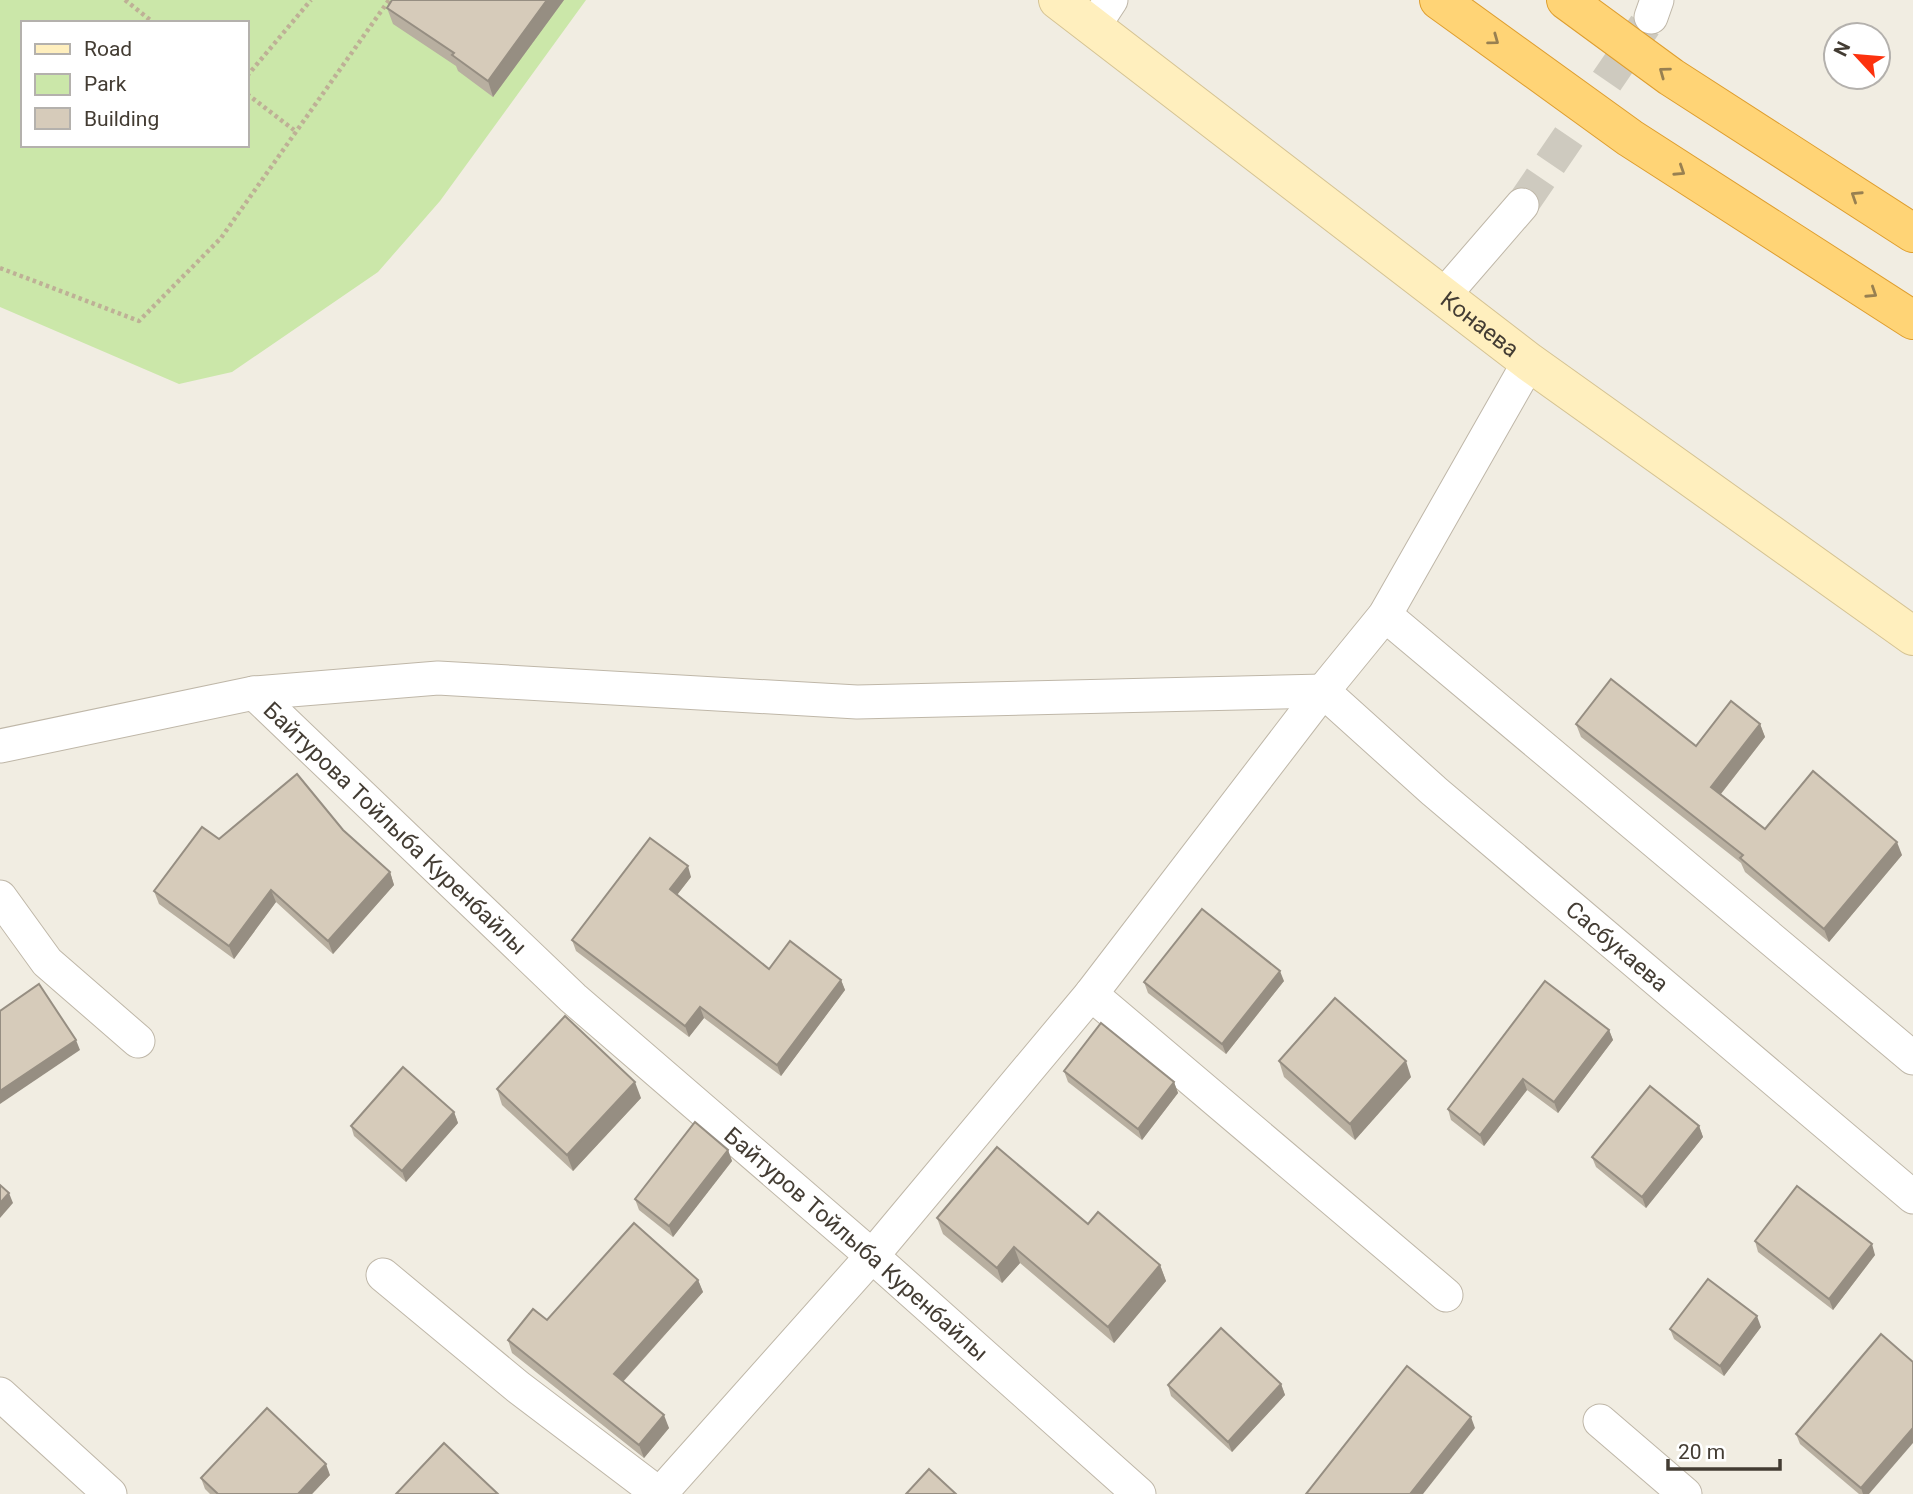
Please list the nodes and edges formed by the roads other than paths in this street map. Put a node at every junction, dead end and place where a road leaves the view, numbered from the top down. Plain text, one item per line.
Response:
1 (1058, 0) edge
2 (1439, 0) edge
3 (1566, 0) edge
4 (1103, 13) edge
5 (1522, 205) tunnel mouth
6 (1913, 233) edge
7 (1445, 294) junction
8 (1913, 320) edge
9 (1529, 362) junction
10 (1385, 615) junction
11 (1913, 636) edge
12 (1323, 691) junction
13 (254, 693) junction
14 (0, 747) edge
15 (0, 897) edge
16 (1091, 995) junction
17 (573, 998) joint
18 (138, 1041) dead end
19 (1913, 1058) edge
20 (1913, 1197) edge
21 (872, 1256) junction
22 (383, 1275) dead end
23 (1446, 1295) dead end
24 (0, 1394) edge
25 (1600, 1421) dead end
26 (110, 1494) edge
27 (660, 1494) edge
28 (1139, 1494) edge
29 (1685, 1494) edge

1 - 4 main road, Конаева
2 -> 8 highway
6 -> 3 highway
4 - 7 main road, Конаева
5 - 7 street
7 - 9 main road, Конаева
9 - 10 street
9 - 11 main road, Конаева
10 - 12 street
10 - 19 street
12 - 13 street
12 - 16 street
12 - 20 street, Сасбукаева
13 - 14 street, Байтурова Тойлыба Куренбайлы
13 - 17 street, Байтурова Тойлыба Куренбайлы
15 - 18 street
16 - 21 street
16 - 23 street
17 - 21 street, Байтуров Тойлыба Куренбайлы
21 - 27 street
21 - 28 street, Байтуров Тойлыба Куренбайлы
22 - 27 street
24 - 26 street
25 - 29 street

